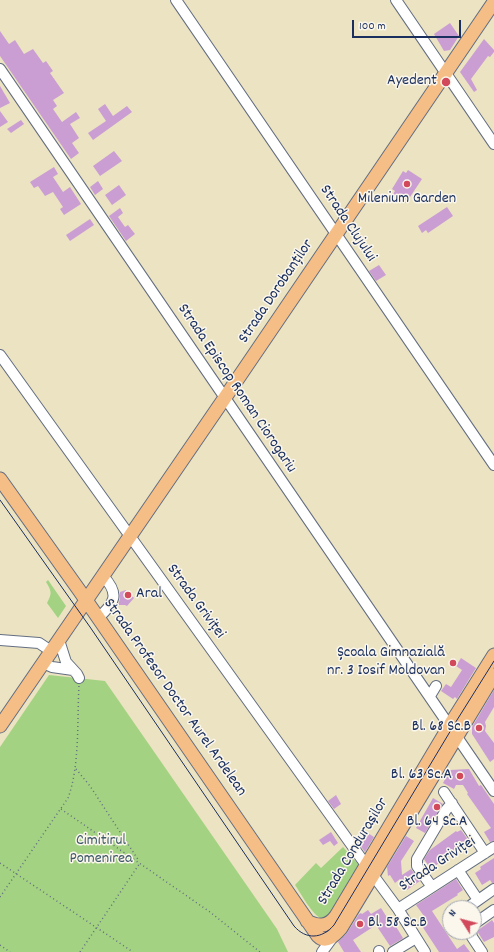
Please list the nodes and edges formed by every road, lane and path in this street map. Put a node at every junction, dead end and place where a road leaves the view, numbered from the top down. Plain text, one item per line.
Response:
1 (176, 0) edge
2 (396, 0) edge
3 (494, 2) edge
4 (0, 69) edge
5 (445, 73) junction
6 (494, 144) edge
7 (336, 234) junction
8 (0, 355) edge
9 (224, 399) junction
10 (494, 465) edge
11 (0, 479) edge
12 (130, 537) junction
13 (103, 576) junction
14 (86, 601) junction
15 (98, 618) junction
16 (0, 640) edge
17 (55, 645) junction
18 (494, 655) edge
19 (43, 663) junction
20 (76, 674) junction
21 (494, 675) edge
22 (436, 686) dead end
23 (430, 696) junction
24 (450, 725) junction
25 (0, 726) edge
26 (457, 736) junction
27 (76, 768) junction
28 (492, 785) edge
29 (444, 792) dead end
30 (452, 803) junction
31 (61, 809) junction
32 (494, 847) edge
33 (485, 853) junction
34 (0, 863) edge
35 (140, 863) junction
36 (369, 870) junction
37 (458, 870) junction
38 (15, 874) junction
39 (432, 887) junction
40 (494, 889) edge
41 (0, 897) edge
42 (478, 900) joint
43 (398, 909) junction
44 (494, 910) edge
45 (482, 918) edge
46 (307, 921) junction
47 (97, 928) junction
48 (332, 936) junction
49 (319, 938) junction
50 (416, 938) junction
51 (474, 940) edge
52 (0, 945) edge
53 (323, 951) edge
54 (10, 952) edge
55 (80, 952) edge
56 (133, 952) edge
57 (260, 952) edge
58 (393, 952) edge
59 (425, 952) edge
60 (482, 952) edge

1 - 7 street, Strada Clujului
2 - 5 street
3 - 5 main road, Strada Dorobanților
4 - 9 street, Strada Episcop Roman Ciorogariu
5 - 6 street
5 - 7 main road, Strada Dorobanților
7 - 9 main road, Strada Dorobanților
7 - 10 street, Strada Clujului
8 - 12 street, Strada Griviței
9 - 12 main road, Strada Dorobanților
9 - 23 street, Strada Episcop Roman Ciorogariu
11 - 14 main road, Strada Profesor Doctor Aurel Ardelean
12 - 13 main road, Strada Dorobanților
12 - 36 street, Strada Griviței
13 - 14 main road, Strada Dorobanților
13 - 15 street
14 - 15 main road, Strada Profesor Doctor Aurel Ardelean
14 - 17 main road, Strada Dorobanților
15 - 46 main road, Strada Profesor Doctor Aurel Ardelean
16 - 17 street
17 - 19 main road, Strada Dorobanților
17 - 20 street
18 - 24 main road, Strada Condurașilor
19 - 20 street
19 - 25 main road, Strada Dorobanților
20 - 27 path
21 - 26 main road, Strada Condurașilor
22 - 23 street
23 - 24 street, Strada Episcop Roman Ciorogariu
24 - 26 street, Strada Episcop Roman Ciorogariu
24 - 36 main road, Strada Condurașilor
26 - 28 street, Strada Episcop Roman Ciorogariu
26 - 36 main road, Strada Condurașilor
27 - 31 path
27 - 35 path
29 - 30 street
30 - 33 street
30 - 39 street
31 - 35 path
31 - 38 path
32 - 33 street, Strada Griviței
33 - 37 street, Strada Griviței
34 - 38 path
35 - 47 path
35 - 57 path
36 - 43 street, Strada Griviței
36 - 46 main road, Strada Condurașilor
36 - 48 main road, Strada Condurașilor
37 - 39 street, Strada Griviței
37 - 42 street
38 - 41 path
38 - 47 path
39 - 43 street, Strada Griviței
40 - 42 street
43 - 50 street, Strada Griviței
44 - 45 street
46 - 49 main road, Strada Profesor Doctor Aurel Ardelean
47 - 55 path
47 - 56 path
48 - 49 main road
48 - 53 street, Strada Condurașilor
49 - 53 street, Strada Profesor Doctor Aurel Ardelean
50 - 58 street
50 - 59 street, Strada Griviței
51 - 60 street
52 - 54 path

